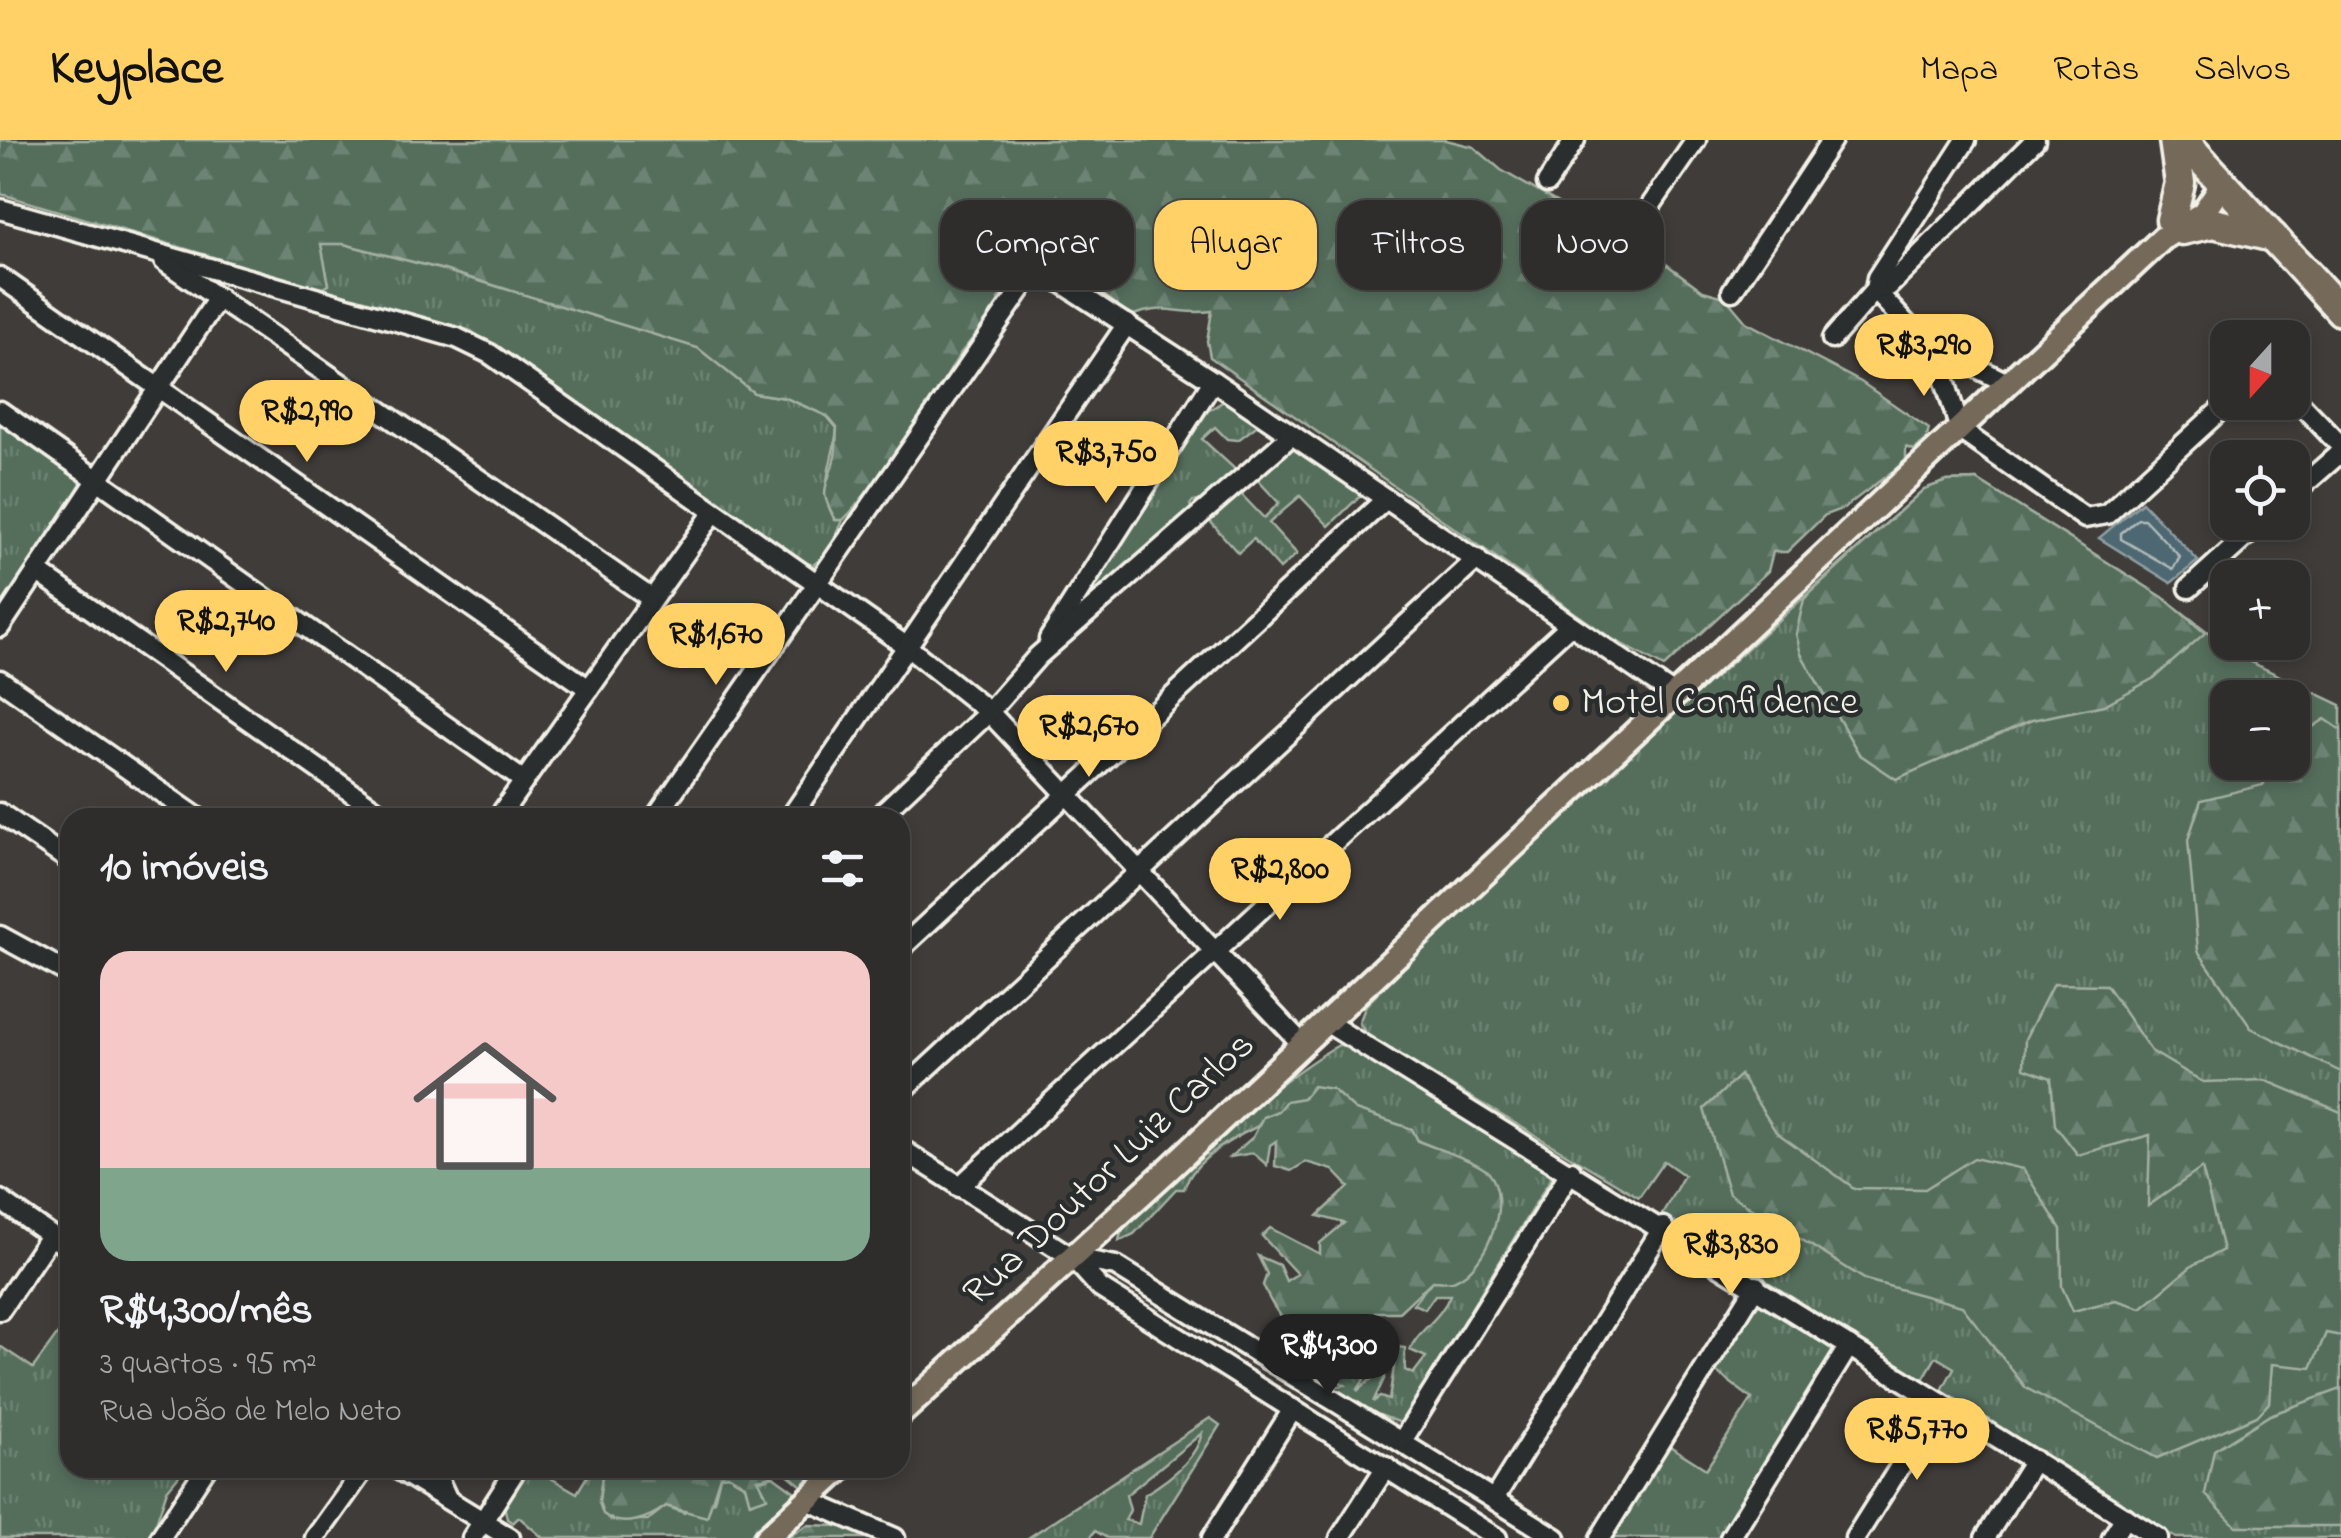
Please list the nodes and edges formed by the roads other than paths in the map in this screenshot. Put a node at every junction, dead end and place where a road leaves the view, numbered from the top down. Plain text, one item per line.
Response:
1 (1575, 140) edge
2 (1696, 140) edge
3 (1832, 140) edge
4 (1966, 140) edge
5 (2035, 140) edge
6 (2174, 140) edge
7 (2183, 140) edge
8 (1547, 183) dead end
9 (2223, 183) junction
10 (1655, 200) edge
11 (0, 210) edge
12 (2172, 229) junction
13 (2273, 238) junction
14 (155, 255) junction
15 (0, 277) edge
16 (1875, 290) junction
17 (1732, 291) dead end
18 (218, 298) junction
19 (2341, 311) edge
20 (1127, 324) junction
21 (1832, 339) dead end
22 (1938, 358) junction
23 (1214, 381) junction
24 (2009, 384) junction
25 (158, 390) junction
26 (0, 411) edge
27 (2310, 415) edge
28 (2210, 419) edge
29 (1960, 430) junction
30 (1292, 435) junction
31 (2341, 449) edge
32 (96, 478) junction
33 (2310, 478) edge
34 (1386, 499) junction
35 (714, 512) junction
36 (2242, 540) edge
37 (1477, 559) junction
38 (38, 572) junction
39 (816, 586) junction
40 (2189, 588) dead end
41 (652, 599) junction
42 (1570, 625) junction
43 (0, 628) edge
44 (906, 646) junction
45 (1038, 656) junction
46 (0, 680) edge
47 (588, 690) junction
48 (1674, 695) junction
49 (988, 712) junction
50 (524, 781) junction
51 (1069, 793) junction
52 (184, 808) edge
53 (374, 808) edge
54 (505, 808) edge
55 (662, 808) edge
56 (797, 808) edge
57 (887, 808) edge
58 (0, 813) edge
59 (60, 854) edge
60 (1142, 872) junction
61 (0, 936) edge
62 (910, 940) edge
63 (1215, 950) junction
64 (60, 969) edge
65 (1326, 1022) junction
66 (1302, 1044) junction
67 (910, 1084) edge
68 (910, 1155) edge
69 (1571, 1170) junction
70 (959, 1187) junction
71 (0, 1200) edge
72 (1663, 1227) junction
73 (50, 1236) junction
74 (60, 1242) edge
75 (1074, 1258) junction
76 (1756, 1286) junction
77 (0, 1310) edge
78 (1849, 1346) junction
79 (1940, 1403) junction
80 (910, 1405) edge
81 (1293, 1408) junction
82 (1358, 1415) junction
83 (1333, 1433) junction
84 (1402, 1442) junction
85 (2034, 1460) junction
86 (1386, 1467) junction
87 (199, 1478) edge
88 (358, 1478) edge
89 (413, 1478) edge
90 (438, 1478) edge
91 (511, 1478) edge
92 (831, 1478) edge
93 (448, 1498) junction
94 (1494, 1499) junction
95 (806, 1500) junction
96 (2124, 1517) junction
97 (484, 1520) junction
98 (1474, 1532) edge
99 (1547, 1536) edge
100 (160, 1538) edge
101 (316, 1538) edge
102 (472, 1538) edge
103 (510, 1538) edge
104 (766, 1538) edge
105 (895, 1538) edge
106 (1212, 1538) edge
107 (1340, 1538) edge
108 (1497, 1538) edge
109 (1600, 1538) edge
110 (1730, 1538) edge
111 (1855, 1538) edge
112 (1984, 1538) edge
113 (2112, 1538) edge
114 (2158, 1538) edge

1 - 8 street
2 - 10 street
3 - 17 street
4 - 16 street
5 - 16 street
6 - 12 highway
7 - 9 highway
9 - 12 main road
9 - 13 highway
11 - 14 street
12 - 13 highway
12 - 24 main road
13 - 19 highway
14 - 18 street
14 - 35 street
15 - 25 street
16 - 21 street
16 - 22 street
18 - 25 street
18 - 41 street
20 - 23 street
20 - 39 street
20 - 44 street
22 - 24 street
22 - 29 street
23 - 30 street
23 - 45 street
24 - 29 main road
25 - 32 street
25 - 47 street
26 - 32 street
27 - 31 street
28 - 29 street
29 - 48 main road
30 - 34 street
30 - 45 street
31 - 33 street
32 - 38 street
32 - 50 street
34 - 37 street
34 - 51 street
35 - 39 street
35 - 41 street
36 - 40 street
37 - 42 street
37 - 60 street
38 - 43 street
38 - 53 street
39 - 44 street
39 - 55 street
41 - 47 street
42 - 48 street
42 - 63 street
44 - 49 street
44 - 56 street
45 - 49 street
46 - 52 street
47 - 50 street
48 - 65 main road, Rua Doutor Luiz Carlos
49 - 51 street
49 - 57 street
50 - 54 street
51 - 60 street
51 - 62 street
58 - 59 street
60 - 63 street
60 - 67 street
61 - 64 street
63 - 66 street
63 - 70 street
65 - 66 main road, Rua Doutor Luiz Carlos
65 - 69 street
66 - 75 main road, Rua Doutor Luiz Carlos
68 - 70 street
69 - 72 street
69 - 84 street
70 - 75 street
71 - 73 street
72 - 76 street
72 - 94 street
73 - 74 street
73 - 77 street
75 - 80 main road, Rua Doutor Luiz Carlos
75 - 81 street
75 - 82 street
76 - 78 street
76 - 109 street
78 - 79 street
78 - 110 street
79 - 85 street
79 - 111 street
81 - 83 street
81 - 106 street
82 - 83 street
82 - 84 street
83 - 86 street
84 - 94 street
85 - 96 street
85 - 112 street
86 - 98 street
86 - 107 street
87 - 100 street
88 - 101 street
89 - 93 street
90 - 93 street
91 - 97 street
92 - 95 main road
93 - 97 street
94 - 99 street
95 - 104 main road
95 - 105 street
96 - 113 street
96 - 114 street
97 - 102 street
97 - 103 street
98 - 108 street

